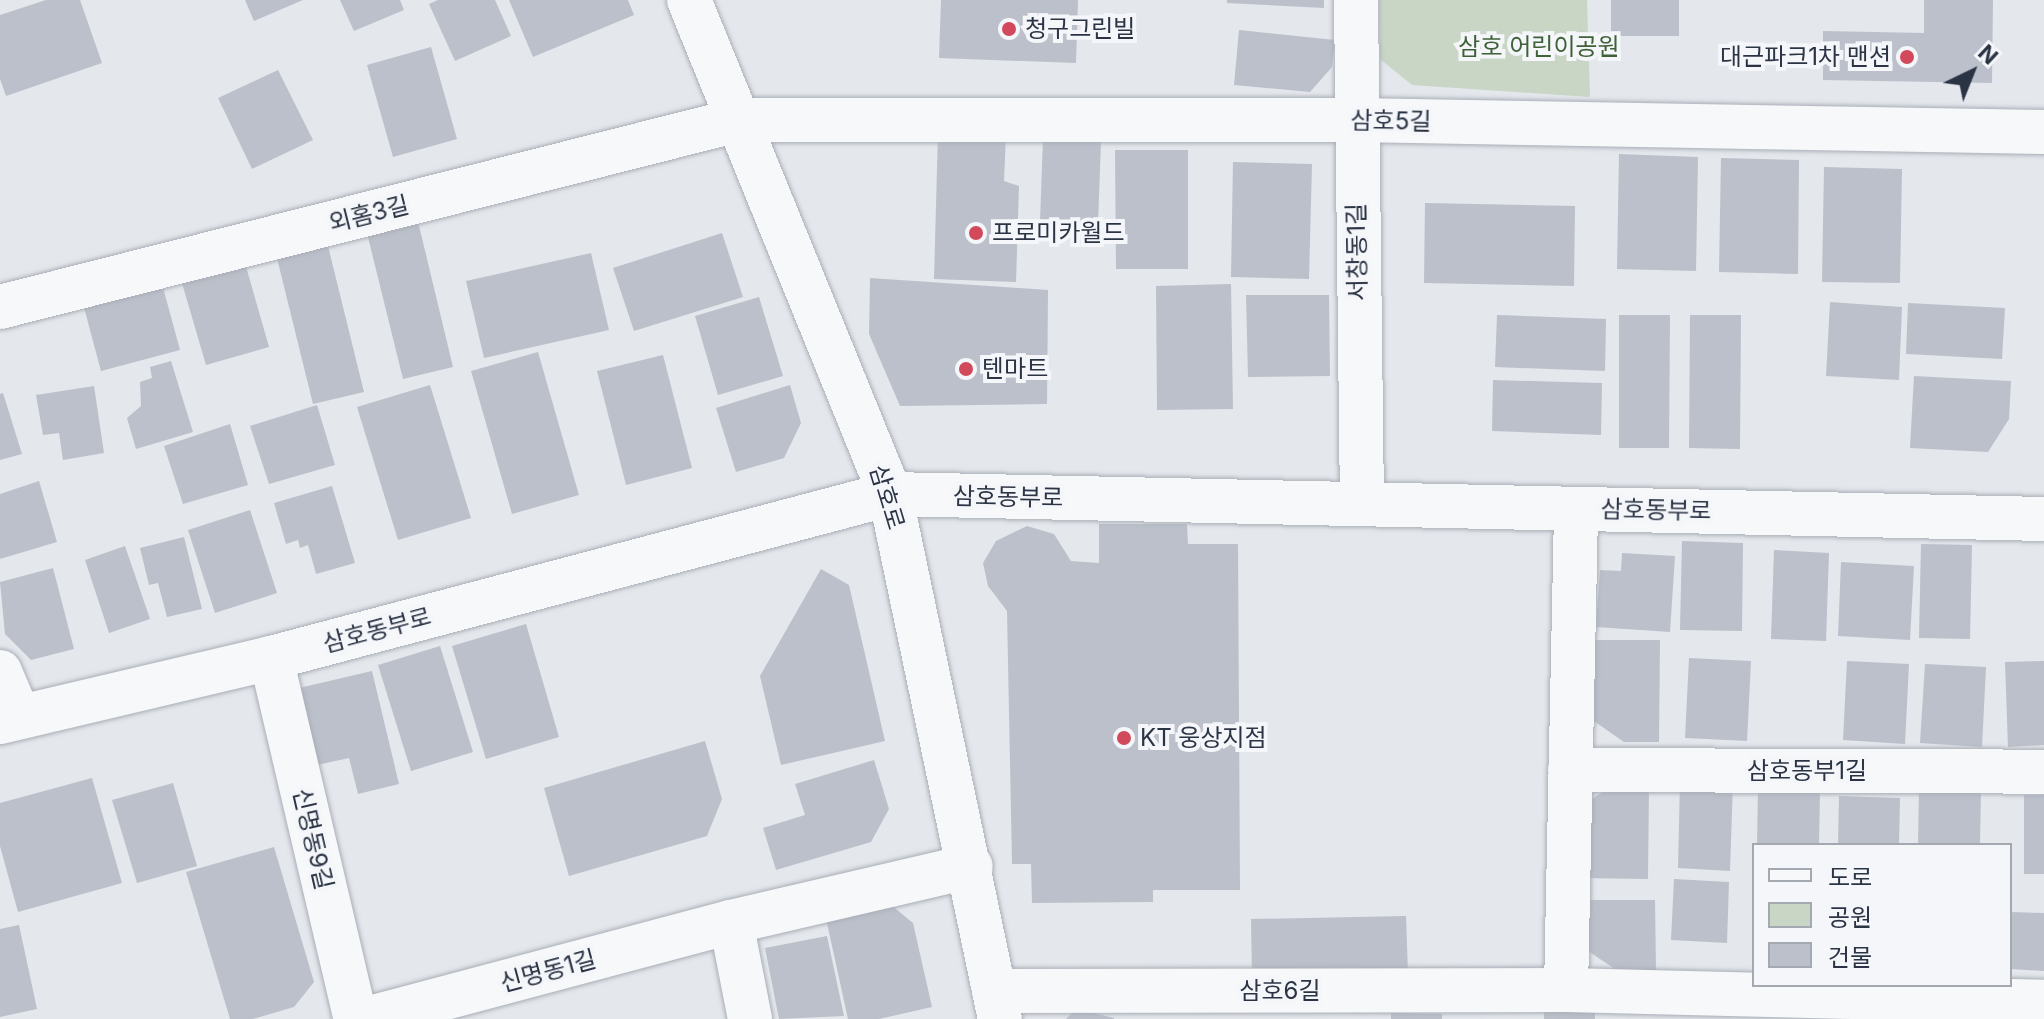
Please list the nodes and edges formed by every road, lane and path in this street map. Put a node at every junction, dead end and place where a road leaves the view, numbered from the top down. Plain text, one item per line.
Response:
1 (689, 0) edge
2 (1356, 0) edge
3 (738, 120) junction
4 (1355, 120) junction
5 (2044, 132) edge
6 (0, 307) edge
7 (890, 494) junction
8 (1362, 504) junction
9 (1576, 509) junction
10 (2044, 519) edge
11 (271, 658) junction
12 (0, 672) edge
13 (10, 720) edge
14 (1570, 770) junction
15 (2044, 772) edge
16 (971, 866) junction
17 (731, 922) junction
18 (1566, 990) junction
19 (2044, 1002) edge
20 (997, 1005) edge
21 (1244, 1005) edge
22 (1892, 1008) edge
23 (356, 1019) edge
24 (366, 1019) edge
25 (750, 1019) edge

1 - 3 street, 삼호로
2 - 4 street, 서창동1길
3 - 4 street, 삼호5길
3 - 6 street, 외홈3길
3 - 7 street, 삼호로
4 - 5 street, 삼호5길
4 - 8 street, 서창동1길
7 - 8 street, 삼호동부로
7 - 11 street, 삼호동부로
7 - 16 street, 삼호로
8 - 9 street, 삼호동부로
9 - 10 street, 삼호동부로
9 - 14 street
11 - 13 street, 삼호동부로
11 - 23 street, 신명동9길
12 - 13 street
14 - 15 street, 삼호동부1길
14 - 18 street
16 - 17 street, 신명동1길
16 - 20 street, 삼호로
17 - 24 street, 신명동1길
17 - 25 street
18 - 21 street, 삼호6길
18 - 22 street, 삼호6길
19 - 22 street, 삼호6길
20 - 21 street, 삼호6길

